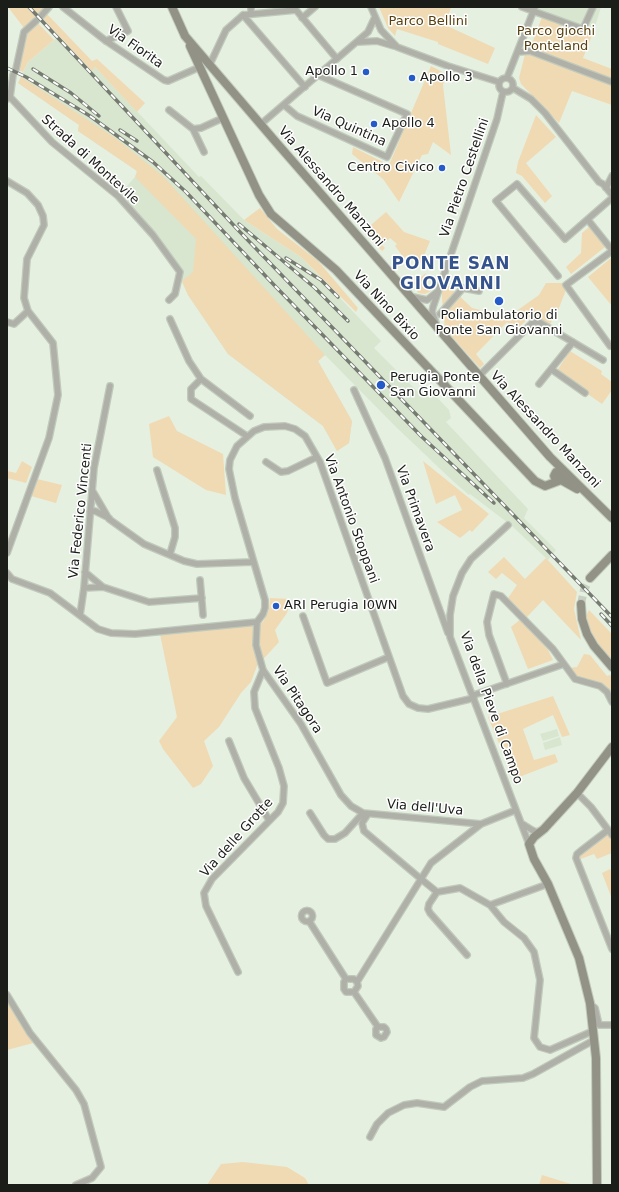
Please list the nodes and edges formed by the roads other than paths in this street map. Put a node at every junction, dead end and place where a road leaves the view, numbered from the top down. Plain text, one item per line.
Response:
1 (49, 7) edge
2 (63, 7) edge
3 (116, 7) edge
4 (172, 7) edge
5 (251, 7) edge
6 (315, 7) edge
7 (371, 7) edge
8 (522, 7) edge
9 (593, 7) edge
10 (534, 10) edge
11 (251, 14) junction
12 (243, 15) junction
13 (41, 16) dead end
14 (375, 17) junction
15 (302, 18) junction
16 (36, 21) dead end
17 (381, 30) junction
18 (368, 32) junction
19 (106, 42) junction
20 (357, 42) junction
21 (397, 47) junction
22 (518, 52) junction
23 (337, 59) junction
24 (16, 68) dead end
25 (205, 68) junction
26 (13, 75) dead end
27 (318, 76) junction
28 (507, 78) junction
29 (499, 82) junction
30 (612, 82) edge
31 (305, 87) junction
32 (513, 88) junction
33 (503, 92) junction
34 (8, 98) edge
35 (284, 105) junction
36 (169, 110) dead end
37 (223, 118) junction
38 (261, 124) junction
39 (193, 129) junction
40 (204, 152) dead end
41 (612, 176) edge
42 (7, 181) edge
43 (604, 186) junction
44 (612, 197) edge
45 (588, 220) junction
46 (612, 251) edge
47 (558, 276) dead end
48 (480, 291) dead end
49 (437, 292) junction
50 (409, 296) junction
51 (169, 300) dead end
52 (28, 311) junction
53 (440, 314) dead end
54 (170, 320) dead end
55 (7, 322) edge
56 (448, 341) junction
57 (573, 342) junction
58 (610, 346) dead end
59 (603, 360) dead end
60 (551, 369) junction
61 (479, 376) junction
62 (201, 379) junction
63 (539, 384) dead end
64 (110, 386) dead end
65 (354, 390) dead end
66 (585, 393) dead end
67 (250, 416) dead end
68 (247, 436) junction
69 (317, 457) junction
70 (550, 457) junction
71 (266, 462) dead end
72 (157, 470) dead end
73 (560, 476) junction
74 (576, 483) junction
75 (92, 490) junction
76 (90, 512) junction
77 (109, 518) junction
78 (612, 518) edge
79 (612, 524) edge
80 (508, 525) dead end
81 (7, 553) edge
82 (170, 554) junction
83 (612, 555) edge
84 (254, 562) junction
85 (85, 572) junction
86 (7, 573) edge
87 (590, 578) tunnel mouth
88 (10, 580) edge
89 (200, 580) dead end
90 (103, 587) junction
91 (84, 588) junction
92 (202, 598) junction
93 (581, 604) tunnel mouth
94 (80, 615) junction
95 (203, 615) dead end
96 (303, 616) dead end
97 (257, 622) junction
98 (450, 637) junction
99 (389, 657) junction
100 (564, 664) junction
101 (612, 667) edge
102 (263, 670) junction
103 (507, 684) junction
104 (474, 697) junction
105 (612, 702) edge
106 (229, 741) dead end
107 (612, 747) edge
108 (608, 758) edge
109 (576, 793) junction
110 (516, 810) junction
111 (310, 813) dead end
112 (366, 814) junction
113 (269, 820) junction
114 (521, 823) junction
115 (481, 824) junction
116 (544, 829) junction
117 (610, 832) edge
118 (529, 844) junction
119 (422, 879) junction
120 (548, 884) junction
121 (437, 892) junction
122 (490, 906) junction
123 (309, 921) dead end
124 (612, 949) edge
125 (467, 955) dead end
126 (238, 972) dead end
127 (346, 979) junction
128 (357, 982) junction
129 (354, 992) junction
130 (7, 995) edge
131 (590, 1003) junction
132 (612, 1025) edge
133 (378, 1027) dead end
134 (593, 1031) junction
135 (594, 1040) junction
136 (370, 1137) dead end
137 (76, 1185) edge
138 (597, 1185) edge

1 - 13 street
2 - 19 street, Via Fiorita
3 - 19 street
4 - 25 main road, Via Nino Bixio
5 - 11 street
6 - 15 street
7 - 14 street
8 - 10 street
9 - 10 street
10 - 22 street
11 - 12 street
11 - 15 street
12 - 25 street
12 - 31 street
14 - 17 street
14 - 18 street
15 - 23 street
16 - 24 street
17 - 18 street
17 - 21 street
18 - 20 street
19 - 25 street, Via Fiorita
20 - 21 street
20 - 23 street
21 - 29 street
22 - 28 street
22 - 30 street
23 - 27 street
25 - 37 main road, Via Nino Bixio
25 - 38 main road, Via Alessandro Manzoni
26 - 34 street, Strada di Montevile
27 - 31 street
27 - 35 street, Via Quintina
28 - 29 street
28 - 32 street
29 - 33 street
31 - 35 street
32 - 33 street
32 - 43 street
33 - 49 street, Via Pietro Cestellini
34 - 51 street, Strada di Montevile
35 - 38 street
36 - 39 street
37 - 39 street
37 - 73 main road, Via Nino Bixio
38 - 50 main road, Via Alessandro Manzoni
39 - 40 street
41 - 43 street
42 - 52 street
43 - 44 street
44 - 45 street
45 - 46 street
45 - 47 street
46 - 58 street
48 - 53 street
49 - 50 street
49 - 56 street, Via Pietro Cestellini
50 - 56 main road, Via Alessandro Manzoni
52 - 55 street
52 - 81 street
54 - 62 street
56 - 61 main road, Via Alessandro Manzoni
57 - 59 street
57 - 60 street
57 - 61 street
60 - 63 street
60 - 66 street
61 - 70 main road, Via Alessandro Manzoni
62 - 67 street
62 - 68 street
64 - 75 street, Via Federico Vincenti
65 - 98 street, Via Primavera
68 - 69 street, Via Antonio Stoppani
68 - 84 street, Via Antonio Stoppani
69 - 71 street
69 - 99 street, Via Antonio Stoppani
70 - 73 main road
70 - 74 main road, Via Alessandro Manzoni
72 - 82 street
73 - 74 main road
73 - 79 main road, Via Alessandro Manzoni
74 - 78 main road, Via Alessandro Manzoni
75 - 76 street, Via Federico Vincenti
75 - 77 street
76 - 77 street
76 - 85 street, Via Federico Vincenti
77 - 82 street
80 - 98 street, Via della Pieve di Campo
82 - 84 street
83 - 87 main road
84 - 97 street, Via Antonio Stoppani
85 - 90 street
85 - 91 street, Via Federico Vincenti
86 - 88 street
88 - 94 street
89 - 92 street
90 - 91 street
90 - 92 street
91 - 94 street, Via Federico Vincenti
92 - 95 street
93 - 101 main road
94 - 97 street
96 - 99 street
97 - 102 street, Via Pitagora
98 - 104 street, Via della Pieve di Campo
99 - 104 street, Via Antonio Stoppani
100 - 103 street
100 - 103 street
100 - 105 street
102 - 112 street, Via Pitagora
102 - 113 street, Via delle Grotte
103 - 104 street
104 - 110 street, Via della Pieve di Campo
106 - 113 street
107 - 108 main road
108 - 109 main road
109 - 116 main road
109 - 117 street
110 - 114 street, Via della Pieve di Campo
110 - 115 street, Via dell'Uva
111 - 112 street
112 - 115 street, Via dell'Uva
112 - 119 street, Via dell'Uva
113 - 126 street, Via delle Grotte
114 - 116 street
114 - 118 street, Via della Pieve di Campo
115 - 119 street, Via dell'Uva
116 - 118 main road
117 - 124 street
118 - 120 main road, Via della Pieve di Campo
119 - 121 street
119 - 128 street
120 - 122 street
120 - 131 main road, Via della Pieve di Campo
121 - 122 street
121 - 125 street
122 - 134 street
123 - 127 street
127 - 128 street
127 - 129 street
128 - 129 street
129 - 133 street
130 - 137 street
131 - 132 street, Via della Pieve di Campo
131 - 134 main road, Via della Pieve di Campo
134 - 135 main road, Via della Pieve di Campo
135 - 136 street
135 - 138 main road, Via della Pieve di Campo

